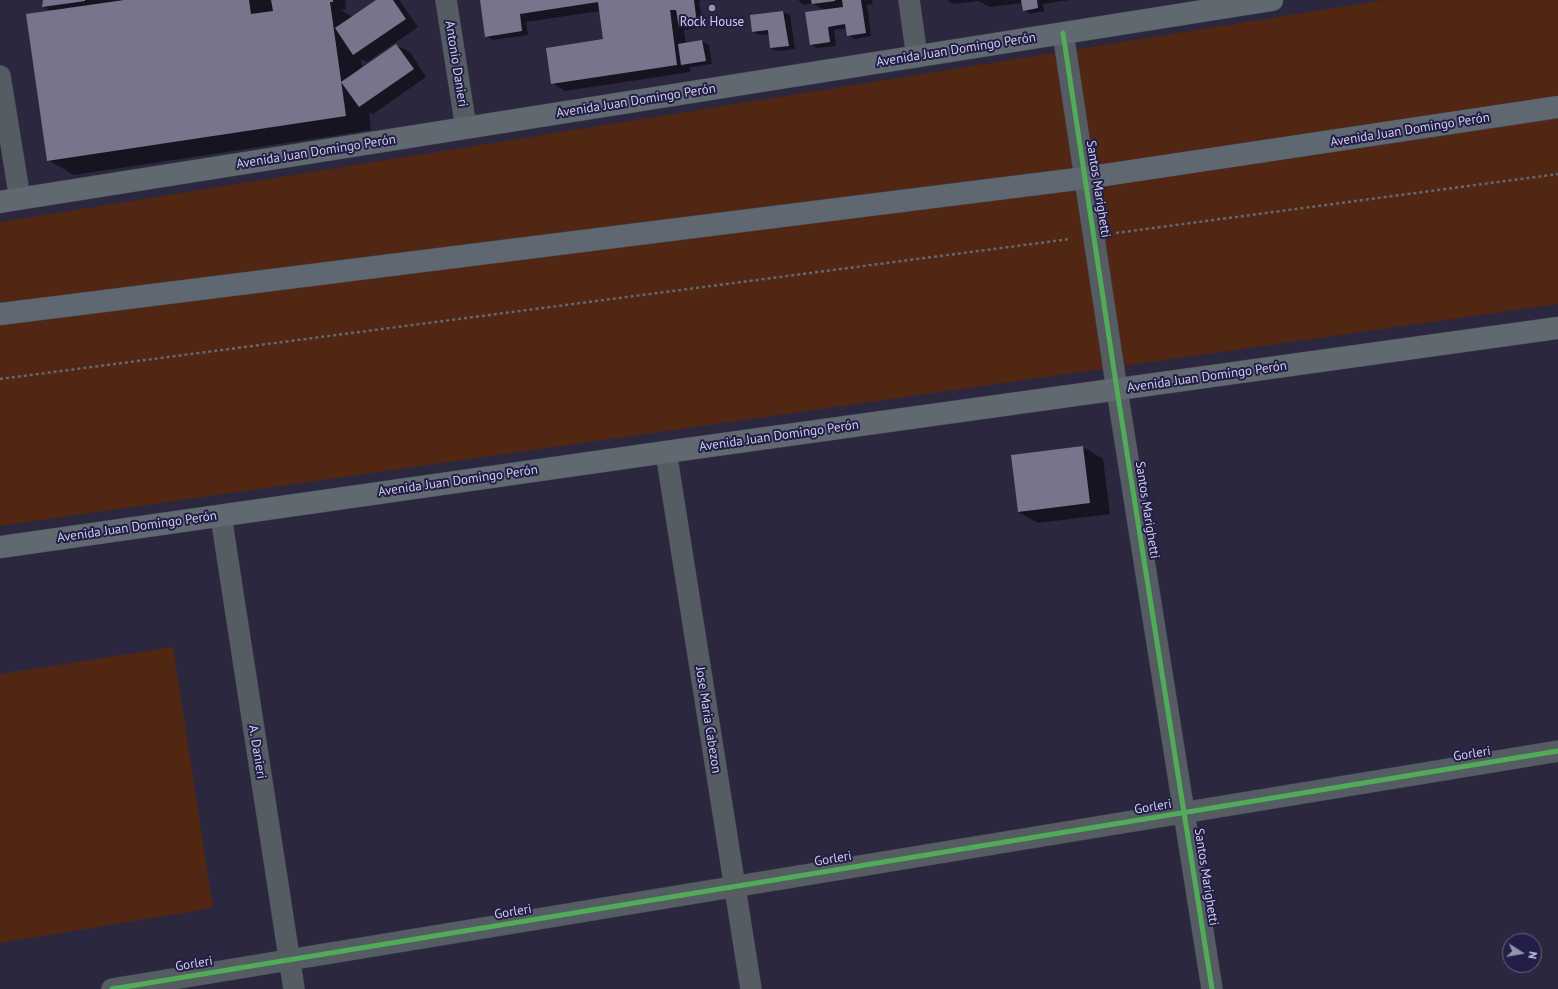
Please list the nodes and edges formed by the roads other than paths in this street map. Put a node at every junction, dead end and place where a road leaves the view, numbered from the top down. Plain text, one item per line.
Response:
1 (446, 0) edge
2 (908, 0) edge
3 (1261, 1) edge
4 (1063, 33) junction
5 (917, 56) junction
6 (0, 76) edge
7 (1558, 107) edge
8 (466, 128) junction
9 (1085, 178) junction
10 (10, 201) edge
11 (0, 314) edge
12 (1558, 328) edge
13 (1117, 390) junction
14 (666, 452) junction
15 (221, 516) junction
16 (0, 547) edge
17 (1558, 751) edge
18 (1185, 813) junction
19 (735, 887) junction
20 (289, 960) junction
21 (112, 989) edge
22 (294, 989) edge
23 (751, 989) edge
24 (1212, 989) edge

1 - 8 street, Antonio Danieri
2 - 5 street
3 - 4 main road, Avenida Juan Domingo Perón
4 - 5 main road, Avenida Juan Domingo Perón
4 - 9 street, Santos Marighetti
5 - 8 main road, Avenida Juan Domingo Perón
6 - 10 street
7 - 9 main road, Avenida Juan Domingo Perón
8 - 10 main road, Avenida Juan Domingo Perón
9 - 11 main road, Avenida Juan Domingo Perón
9 - 13 street, Santos Marighetti
12 - 13 main road, Avenida Juan Domingo Perón
13 - 14 main road, Avenida Juan Domingo Perón
13 - 18 street, Santos Marighetti
14 - 15 main road, Avenida Juan Domingo Perón
14 - 19 street, Jose Maria Cabezon
15 - 16 main road, Avenida Juan Domingo Perón
15 - 20 street, A. Danieri
17 - 18 street, Gorleri
18 - 19 street, Gorleri
18 - 24 street, Santos Marighetti
19 - 20 street, Gorleri
19 - 23 street, Jose Maria Cabezon
20 - 21 street, Gorleri
20 - 22 street, A. Danieri

